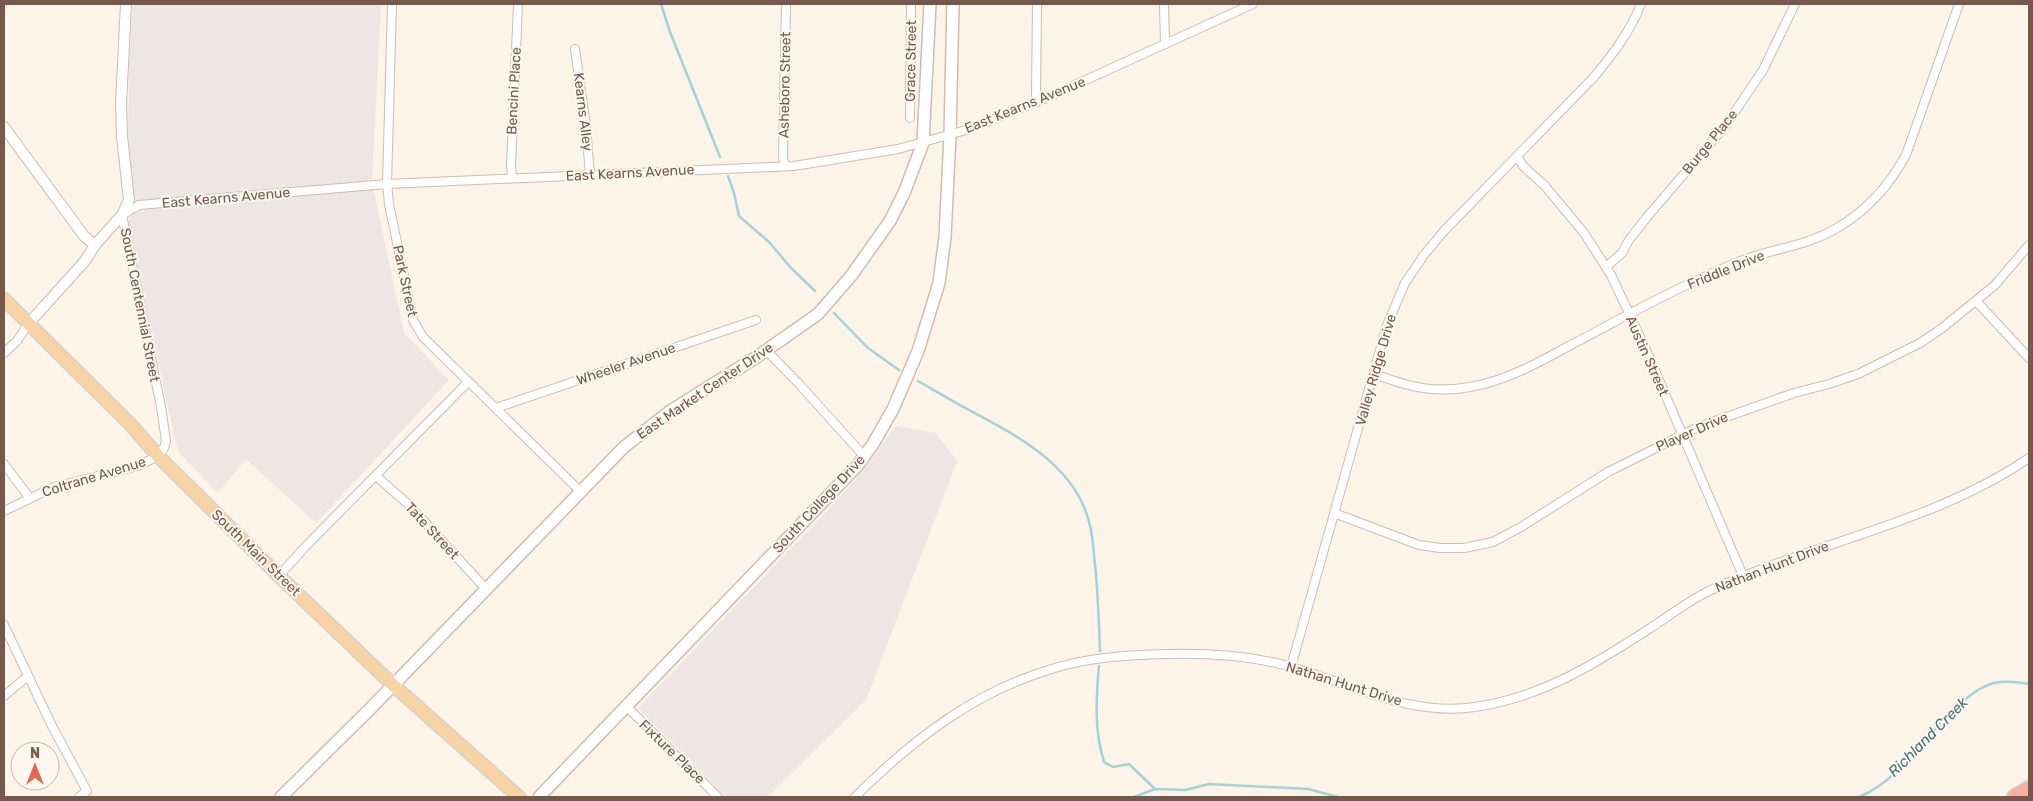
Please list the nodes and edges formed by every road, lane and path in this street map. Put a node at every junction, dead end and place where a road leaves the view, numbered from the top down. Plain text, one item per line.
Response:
1 (126, 4) edge
2 (392, 4) edge
3 (518, 4) edge
4 (786, 4) edge
5 (911, 4) edge
6 (930, 4) edge
7 (953, 4) edge
8 (1037, 4) edge
9 (1164, 4) edge
10 (1253, 4) edge
11 (1640, 4) edge
12 (1795, 4) edge
13 (1959, 4) edge
14 (1165, 44) junction
15 (575, 49) dead end
16 (1037, 101) junction
17 (910, 118) dead end
18 (4, 127) edge
19 (950, 134) junction
20 (923, 143) junction
21 (1517, 156) junction
22 (785, 166) junction
23 (590, 175) junction
24 (512, 178) junction
25 (386, 184) junction
26 (122, 215) junction
27 (95, 245) junction
28 (2029, 245) edge
29 (1606, 267) junction
30 (4, 299) edge
31 (1976, 300) junction
32 (1629, 315) junction
33 (756, 320) dead end
34 (29, 323) junction
35 (766, 350) junction
36 (4, 353) edge
37 (2029, 358) edge
38 (1374, 374) junction
39 (468, 382) junction
40 (496, 408) junction
41 (1682, 435) junction
42 (158, 456) junction
43 (864, 456) junction
44 (2029, 458) edge
45 (4, 464) edge
46 (376, 476) junction
47 (580, 491) junction
48 (29, 498) junction
49 (4, 510) edge
50 (1334, 513) junction
51 (279, 576) junction
52 (1743, 576) junction
53 (486, 589) junction
54 (4, 625) edge
55 (1291, 667) junction
56 (28, 676) junction
57 (393, 685) junction
58 (4, 696) edge
59 (626, 706) junction
60 (2029, 789) edge
61 (79, 797) edge
62 (280, 797) edge
63 (519, 797) edge
64 (539, 797) edge
65 (718, 797) edge
66 (855, 797) edge
67 (2015, 797) edge

1 - 26 street, South Centennial Street
2 - 25 street, Park Street
3 - 24 street, Bencini Place
4 - 22 street, Asheboro Street
5 - 17 street, Grace Street
6 - 20 main road, East Market Center Drive
7 - 19 main road, South College Drive
8 - 16 street
9 - 14 street
10 - 14 street, East Kearns Avenue
11 - 21 street, Valley Ridge Drive
12 - 29 street, Burge Place
13 - 32 street, Friddle Drive
14 - 16 street, East Kearns Avenue
15 - 23 street, Kearns Alley
16 - 19 street, East Kearns Avenue
18 - 27 street
19 - 20 street, East Kearns Avenue
19 - 43 main road, South College Drive
20 - 22 street, East Kearns Avenue
20 - 35 main road, East Market Center Drive
21 - 29 street, Austin Street
21 - 38 street, Valley Ridge Drive
22 - 23 street, East Kearns Avenue
23 - 24 street, East Kearns Avenue
24 - 25 street, East Kearns Avenue
25 - 26 street, East Kearns Avenue
25 - 39 street, Park Street
26 - 27 street, East Kearns Avenue
26 - 42 street, South Centennial Street
27 - 34 street, East Kearns Avenue
28 - 31 street, Player Drive
29 - 32 street, Austin Street
30 - 34 main road, South Main Street
31 - 37 street
31 - 41 street, Player Drive
32 - 38 street, Friddle Drive
32 - 41 street, Austin Street
33 - 40 street, Wheeler Avenue
34 - 36 street
34 - 42 main road, South Main Street
35 - 43 street
35 - 47 main road, East Market Center Drive
38 - 50 street, Valley Ridge Drive
39 - 40 street, Park Street
39 - 46 street
40 - 47 street, Park Street
41 - 50 street, Player Drive
41 - 52 street, Austin Street
42 - 48 street, Coltrane Avenue
42 - 51 main road, South Main Street
43 - 59 main road, South College Drive
44 - 52 street, Nathan Hunt Drive
45 - 48 street
46 - 51 street
46 - 53 street, Tate Street
47 - 53 main road, East Market Center Drive
48 - 49 street, Coltrane Avenue
50 - 55 street, Valley Ridge Drive
51 - 57 main road, South Main Street
52 - 55 street, Nathan Hunt Drive
53 - 57 main road, East Market Center Drive
54 - 56 street
55 - 66 street, Nathan Hunt Drive
56 - 58 street
56 - 61 street
57 - 62 main road, East Market Center Drive
57 - 63 main road, South Main Street
59 - 64 main road, South College Drive
59 - 65 street, Fixture Place
60 - 67 highway

